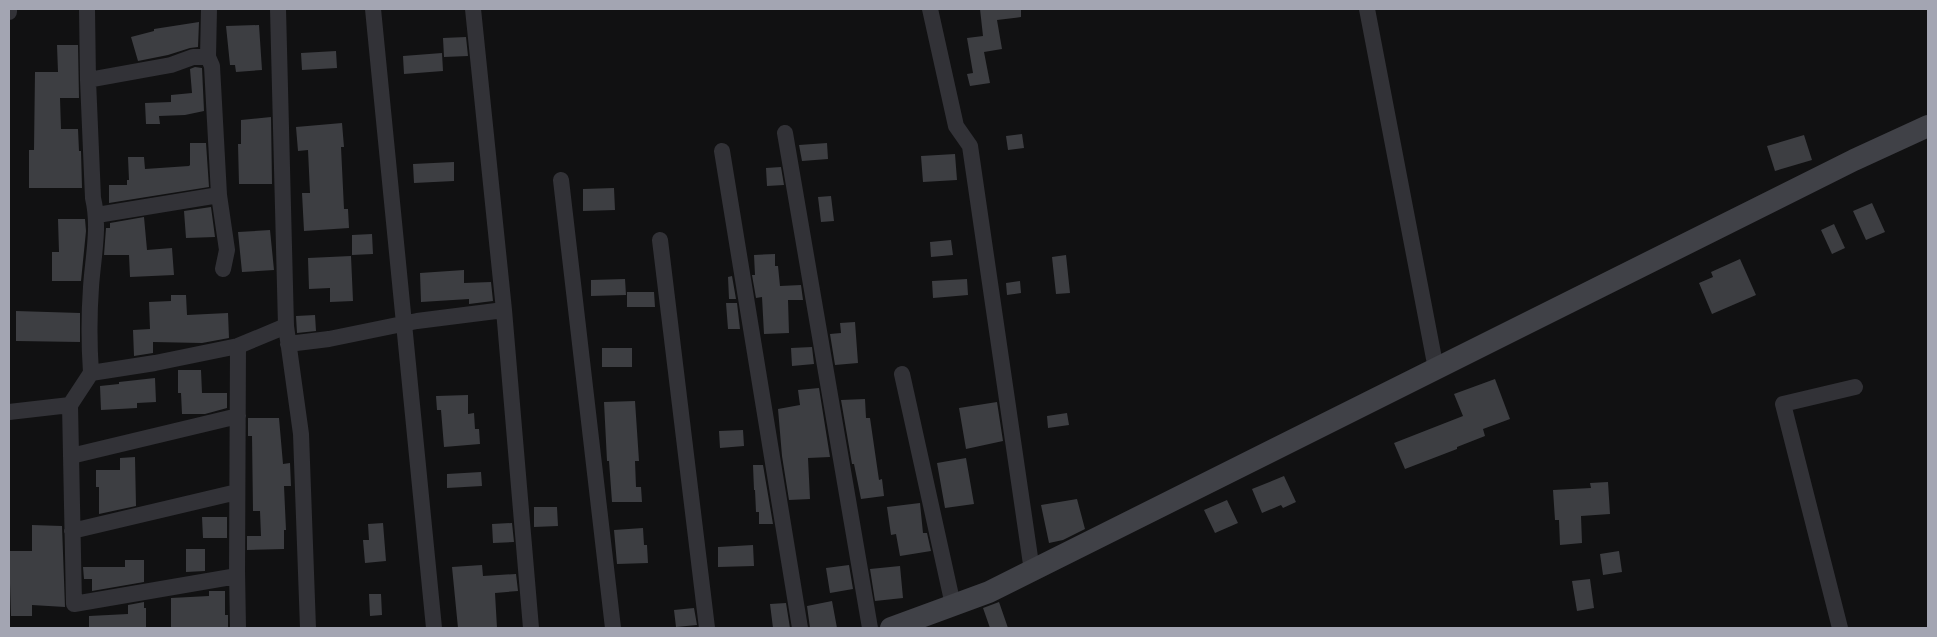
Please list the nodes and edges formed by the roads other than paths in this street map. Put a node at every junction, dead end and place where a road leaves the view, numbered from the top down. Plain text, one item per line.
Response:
1 (87, 9) edge
2 (209, 9) edge
3 (278, 9) edge
4 (373, 9) edge
5 (473, 9) edge
6 (930, 9) edge
7 (1367, 9) edge
8 (208, 57) junction
9 (88, 80) junction
10 (1928, 126) edge
11 (785, 133) dead end
12 (722, 151) dead end
13 (561, 180) dead end
14 (219, 195) junction
15 (97, 215) junction
16 (660, 240) dead end
17 (223, 269) dead end
18 (504, 310) junction
19 (404, 324) junction
20 (286, 326) junction
21 (288, 344) junction
22 (238, 346) junction
23 (1436, 369) junction
24 (91, 372) junction
25 (902, 374) dead end
26 (1855, 387) dead end
27 (70, 405) junction
28 (9, 412) edge
29 (238, 416) junction
30 (71, 456) junction
31 (237, 492) junction
32 (72, 531) junction
33 (237, 570) junction
34 (1032, 571) junction
35 (953, 605) junction
36 (238, 628) edge
37 (308, 628) edge
38 (434, 628) edge
39 (531, 628) edge
40 (613, 628) edge
41 (707, 628) edge
42 (800, 628) edge
43 (870, 628) edge
44 (891, 628) edge
45 (1840, 628) edge

1 - 9 street
2 - 8 street
3 - 20 street
4 - 19 street
5 - 18 street
6 - 34 street
7 - 23 street
8 - 9 street
8 - 14 street
9 - 15 street
10 - 23 street
11 - 43 street
12 - 42 street
13 - 40 street
14 - 15 street
14 - 17 street
15 - 24 street
16 - 41 street
18 - 19 street
18 - 39 street
19 - 21 street
19 - 38 street
20 - 21 street
20 - 22 street
21 - 37 street
22 - 24 street
22 - 29 street
23 - 34 street
24 - 27 street
25 - 35 street
26 - 45 street
27 - 28 street
27 - 30 street
29 - 30 street
29 - 31 street
30 - 32 street
31 - 32 street
31 - 33 street
32 - 33 street
33 - 36 street
34 - 35 street
35 - 44 street

